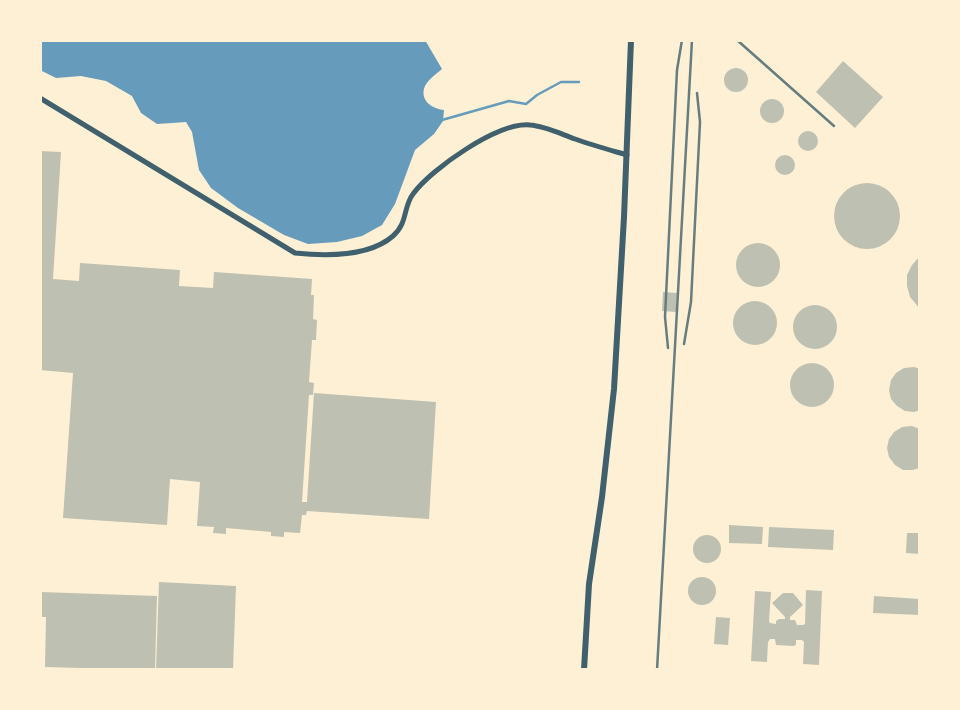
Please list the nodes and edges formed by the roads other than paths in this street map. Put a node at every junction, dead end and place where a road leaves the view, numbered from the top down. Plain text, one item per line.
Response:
1 (631, 40) edge
2 (40, 98) edge
3 (626, 155) junction
4 (584, 670) edge

1 - 3 street
2 - 3 street
3 - 4 street

